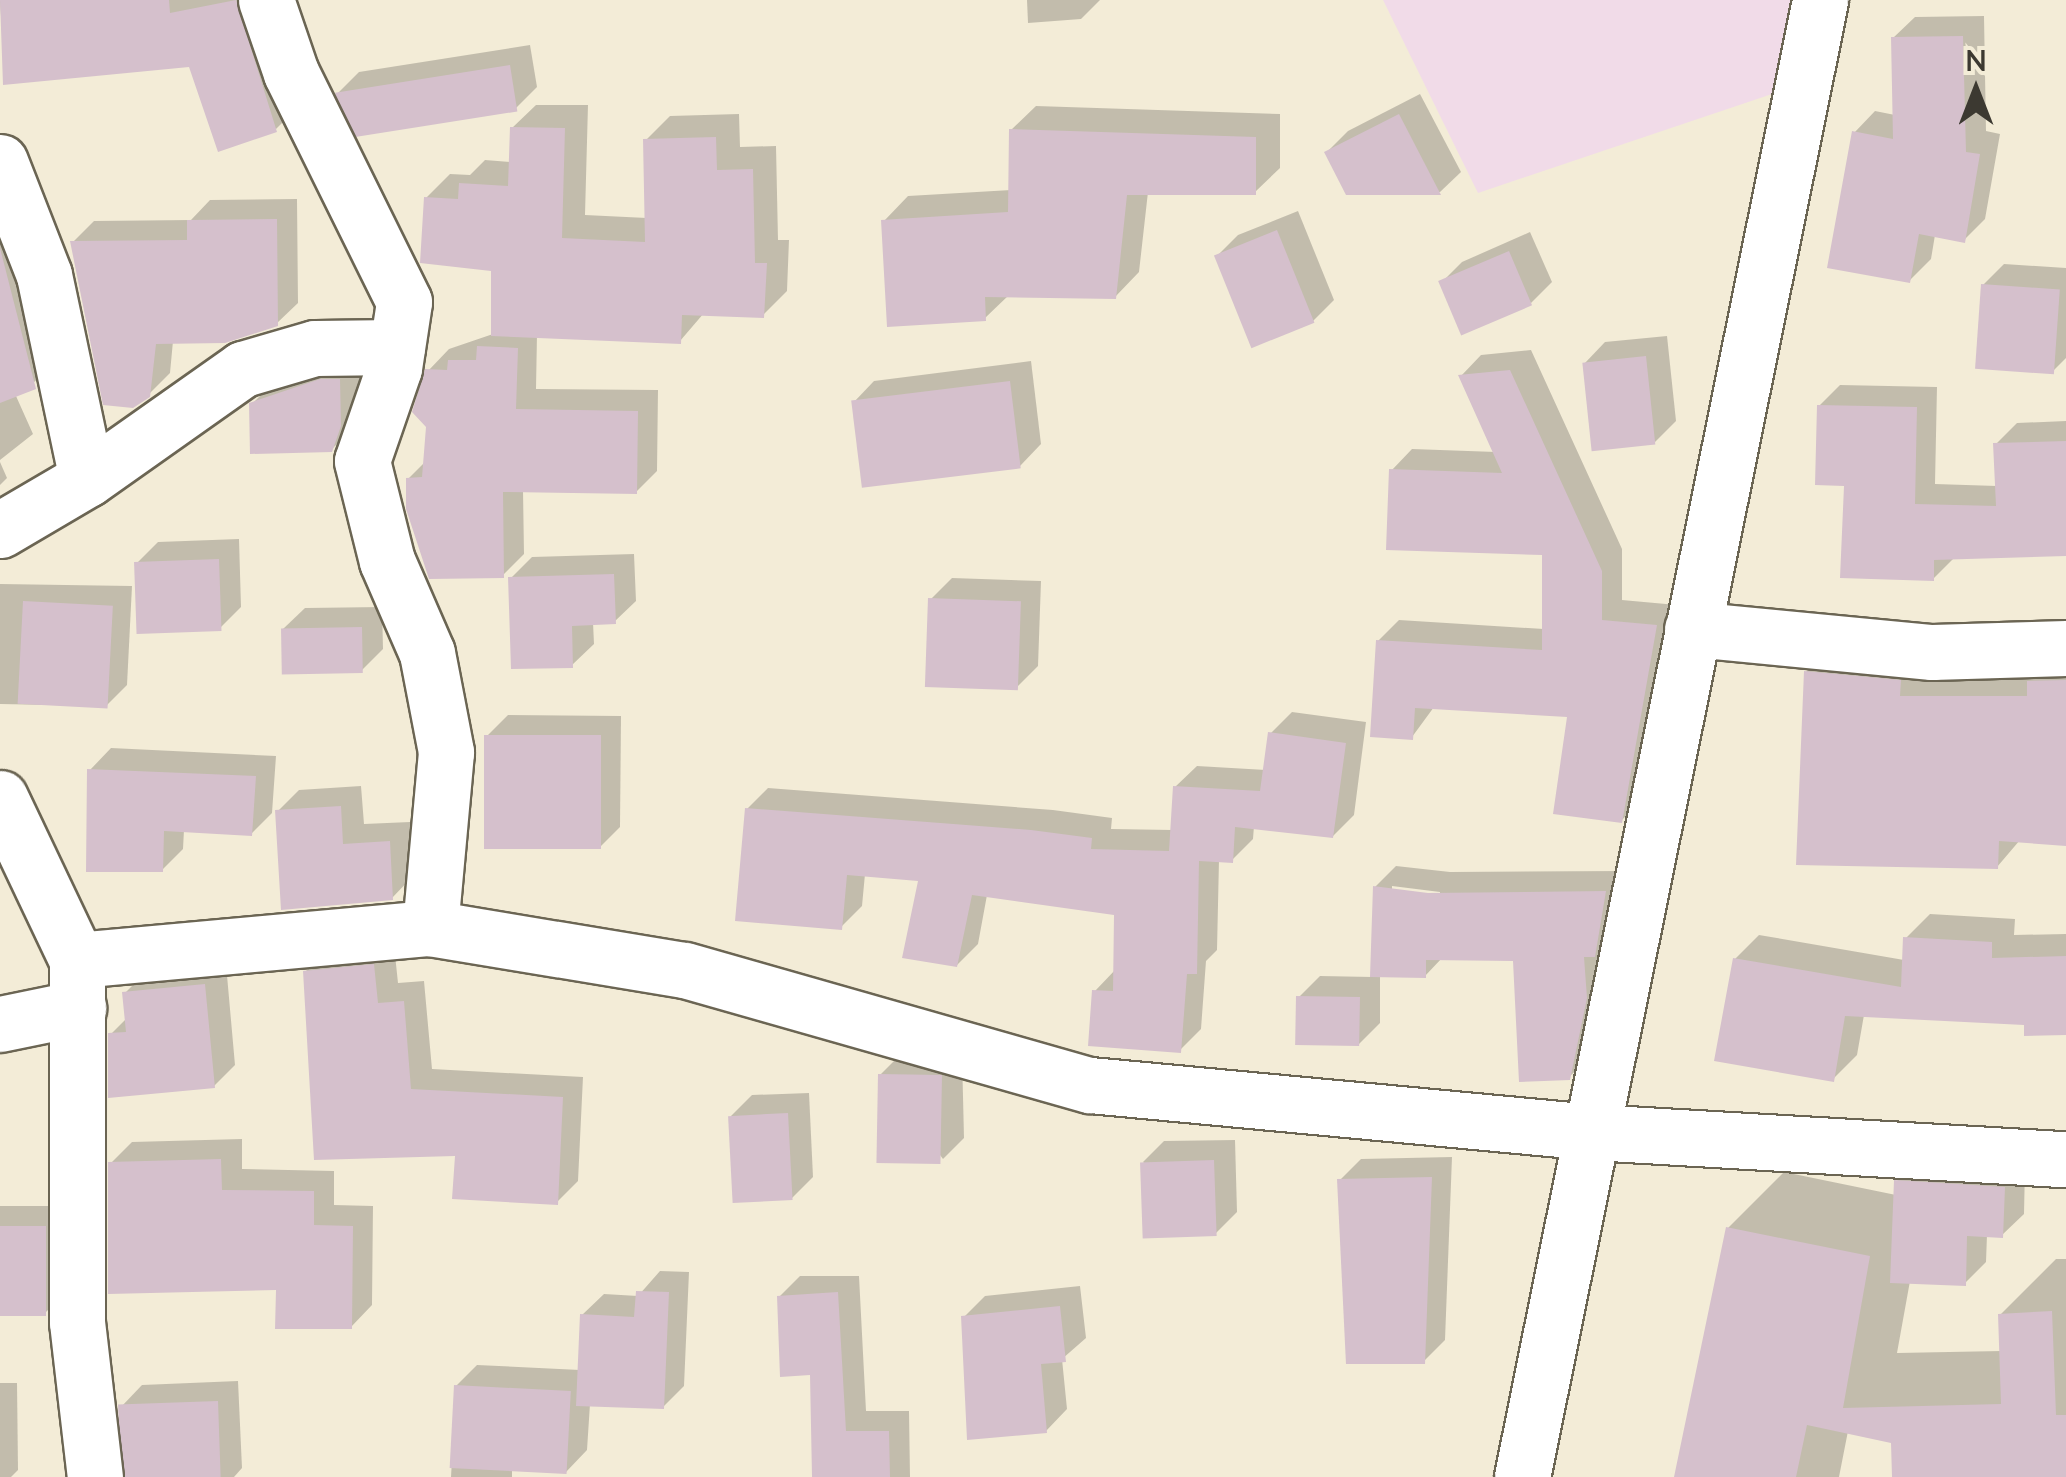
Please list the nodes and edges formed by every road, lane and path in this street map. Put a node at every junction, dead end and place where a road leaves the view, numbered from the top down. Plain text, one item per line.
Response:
1 (266, 0) edge
2 (1820, 0) edge
3 (0, 162) edge
4 (397, 347) junction
5 (87, 479) junction
6 (0, 530) edge
7 (1692, 629) junction
8 (2066, 648) edge
9 (0, 798) edge
10 (430, 928) junction
11 (77, 984) junction
12 (0, 1024) edge
13 (1592, 1132) junction
14 (2066, 1159) edge
15 (96, 1477) edge
16 (1522, 1477) edge

1 - 4 street
2 - 7 street
3 - 5 street
4 - 5 street
4 - 10 street
5 - 6 street
7 - 8 street
7 - 13 street
9 - 11 street
10 - 11 street
10 - 13 street
11 - 12 street
11 - 15 street
13 - 14 street
13 - 16 street

